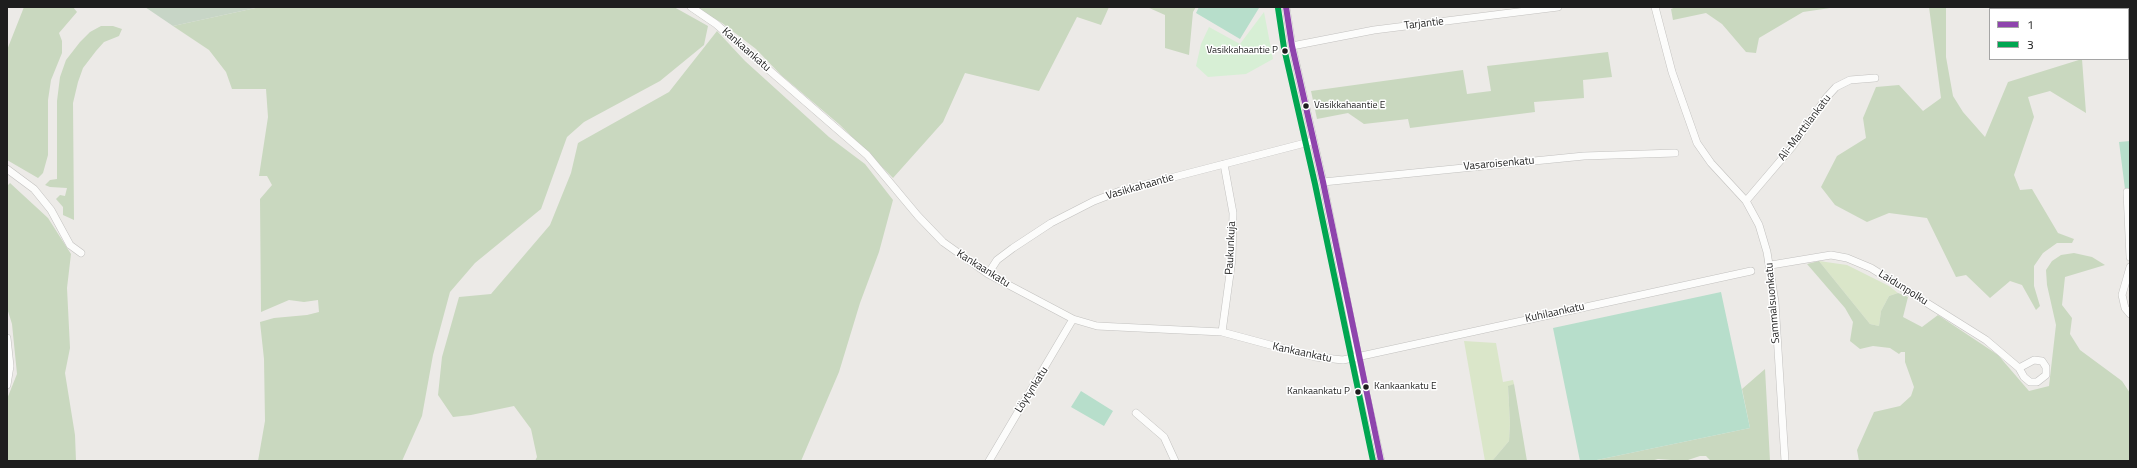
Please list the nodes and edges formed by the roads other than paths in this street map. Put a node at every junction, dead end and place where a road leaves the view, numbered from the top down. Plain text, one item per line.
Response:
1 (691, 7) edge
2 (1286, 7) edge
3 (1558, 7) edge
4 (1655, 7) edge
5 (1292, 46) junction
6 (1875, 78) dead end
7 (1313, 141) junction
8 (1675, 153) dead end
9 (1224, 164) junction
10 (7, 169) edge
11 (1323, 182) junction
12 (2127, 192) dead end
13 (1746, 201) junction
14 (2129, 232) edge
15 (81, 253) dead end
16 (2130, 257) edge
17 (1771, 265) junction
18 (2130, 267) edge
19 (1751, 271) dead end
20 (988, 274) junction
21 (2130, 314) edge
22 (1073, 319) junction
23 (1222, 332) junction
24 (7, 338) edge
25 (1359, 357) junction
26 (2019, 368) dead end
27 (7, 385) edge
28 (1136, 413) dead end
29 (989, 461) edge
30 (1175, 461) edge
31 (1381, 461) edge
32 (1784, 461) edge

1 - 20 street, Kankaankatu
2 - 5 street
3 - 5 street, Tarjantie
4 - 13 street, Sammalsuonkatu
5 - 7 street
6 - 13 street, Ali-Marttilankatu
7 - 9 street, Vasikkahaantie
7 - 11 street
8 - 11 street, Vasaroisenkatu
9 - 20 street, Vasikkahaantie
9 - 23 street, Paukunkuja
10 - 15 street
11 - 25 street
12 - 14 street
13 - 17 street, Sammalsuonkatu
14 - 16 street
17 - 26 street, Laidunpolku
17 - 32 street, Sammalsuonkatu
18 - 21 street
19 - 25 street, Kuhilaankatu
20 - 22 street, Kankaankatu
22 - 23 street, Kankaankatu
22 - 29 street, Löytynkatu
23 - 25 street, Kankaankatu
24 - 27 street
25 - 31 street
28 - 30 street

